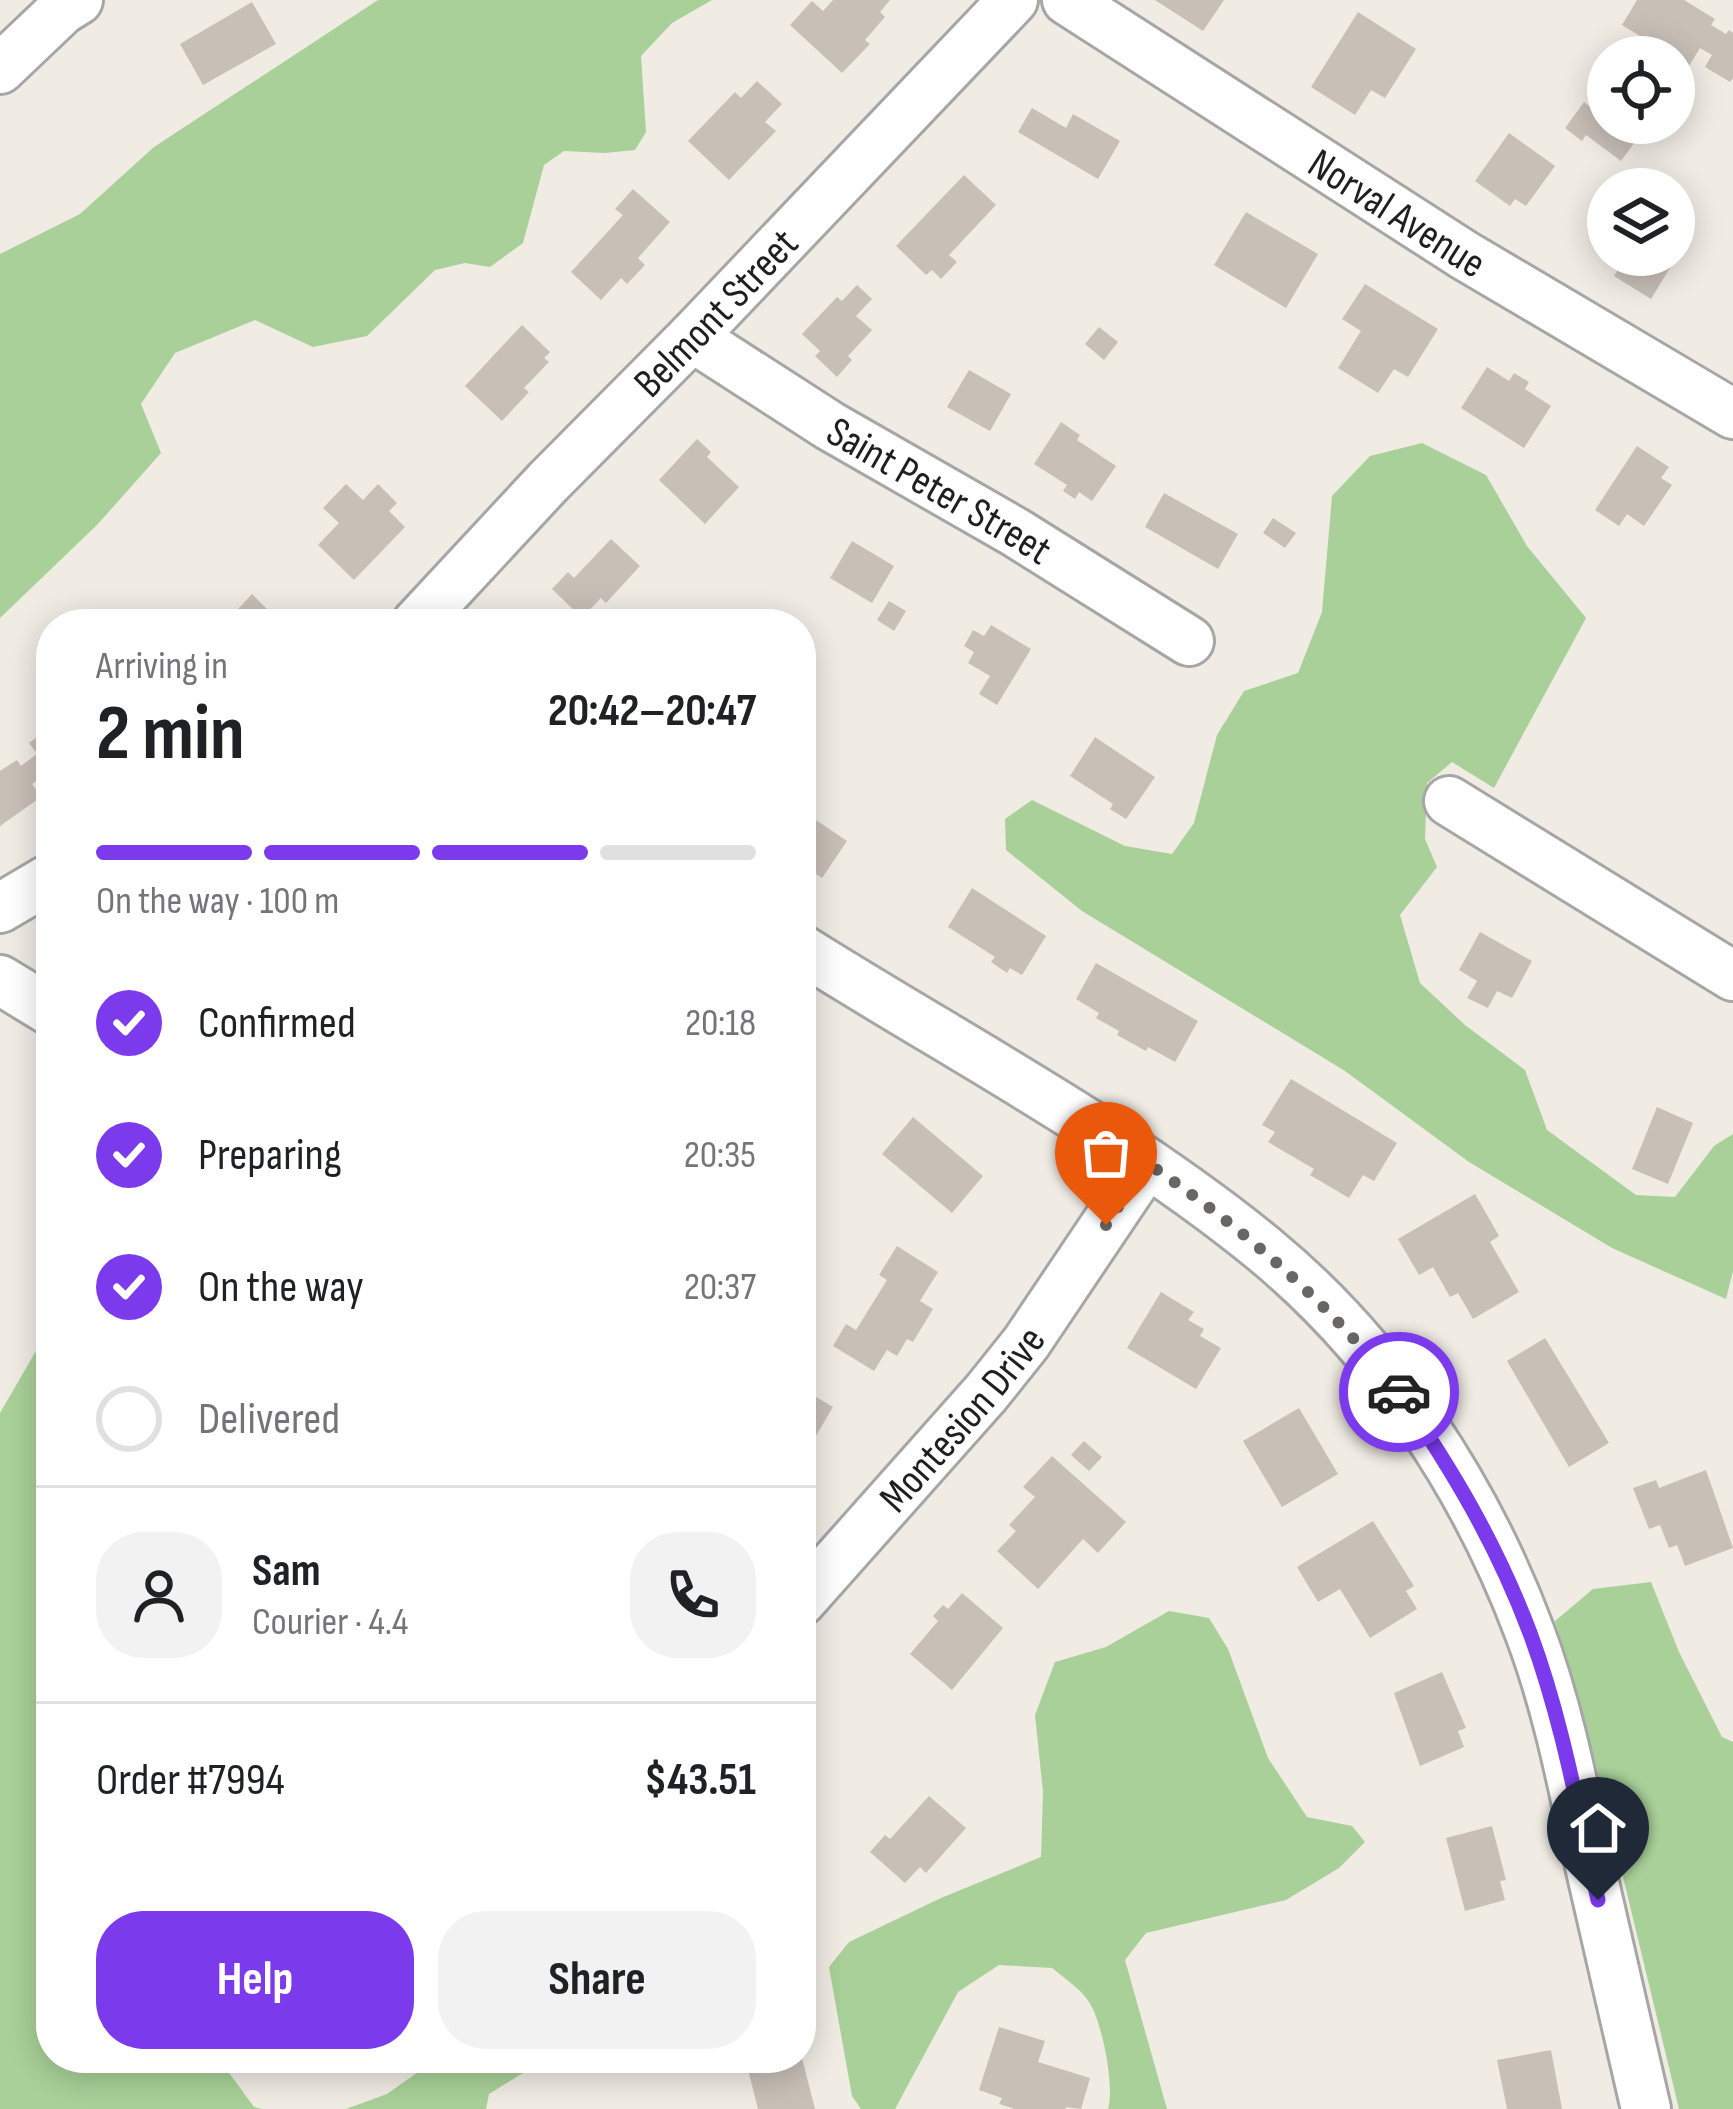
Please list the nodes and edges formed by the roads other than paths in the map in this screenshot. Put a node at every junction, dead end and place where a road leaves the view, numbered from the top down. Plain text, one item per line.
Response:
1 (78, 0) edge
2 (1012, 0) edge
3 (1067, 0) edge
4 (0, 69) edge
5 (692, 338) junction
6 (1733, 414) edge
7 (430, 609) edge
8 (1189, 641) dead end
9 (1449, 801) dead end
10 (36, 887) edge
11 (0, 908) edge
12 (816, 958) edge
13 (1733, 976) edge
14 (0, 980) edge
15 (36, 1002) edge
16 (1147, 1163) junction
17 (816, 1584) edge
18 (1646, 2109) edge

1 - 4 street
2 - 5 street, Belmont Street
3 - 6 street, Norval Avenue
5 - 7 street, Belmont Street
5 - 8 street, Saint Peter Street
9 - 13 street
10 - 11 street
12 - 16 street
14 - 15 street
16 - 17 street, Montesion Drive
16 - 18 street

